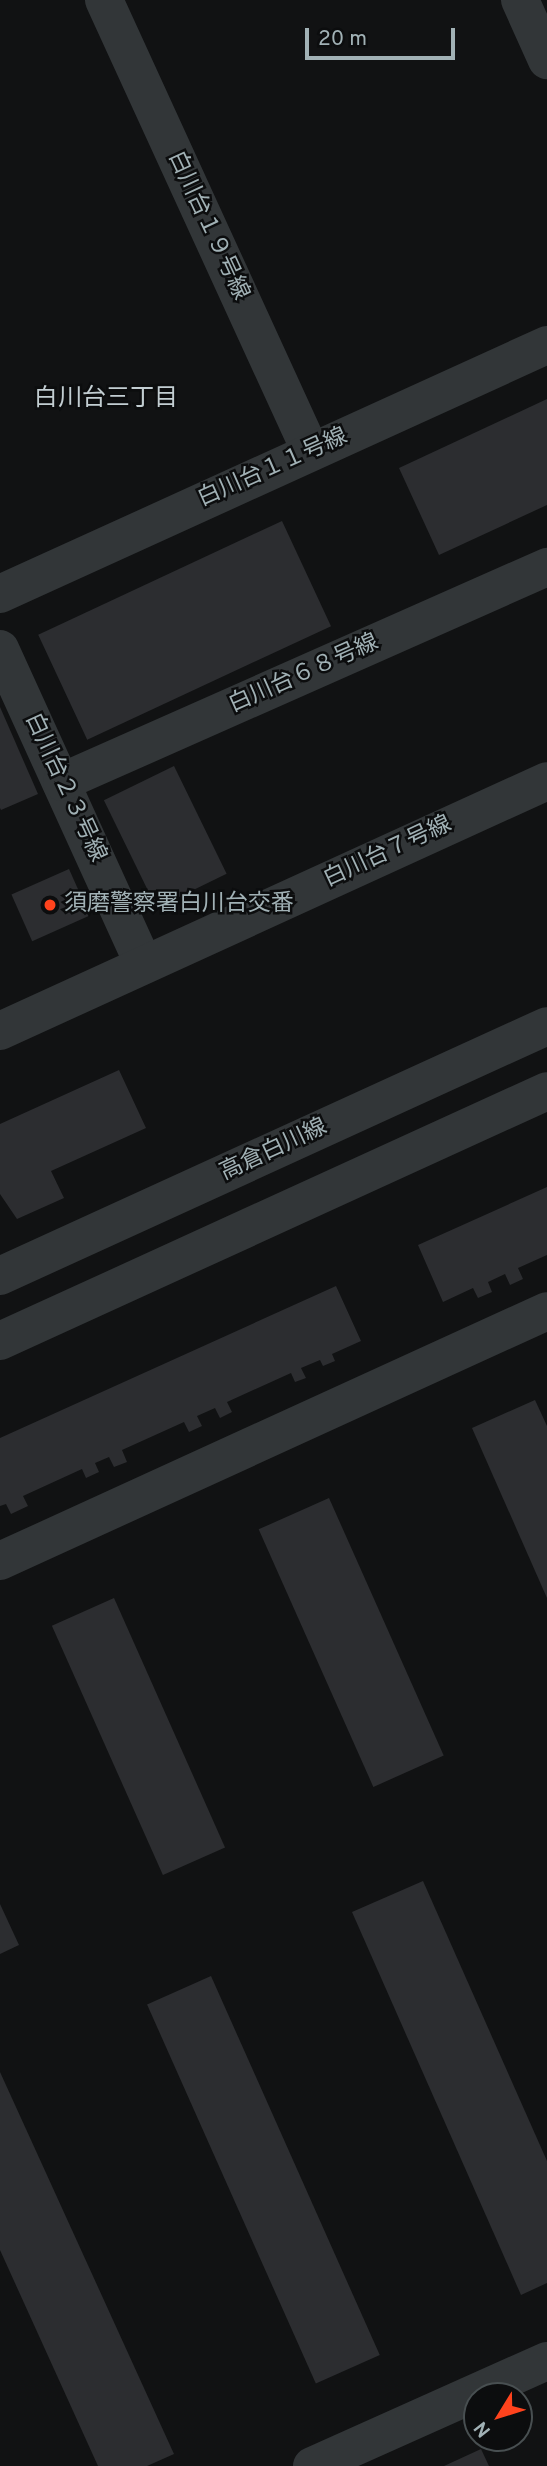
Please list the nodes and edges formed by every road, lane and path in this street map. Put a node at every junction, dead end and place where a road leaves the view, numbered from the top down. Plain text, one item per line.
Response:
1 (104, 0) edge
2 (520, 0) edge
3 (547, 60) edge
4 (547, 345) edge
5 (310, 452) junction
6 (547, 567) edge
7 (0, 594) edge
8 (0, 649) edge
9 (547, 781) edge
10 (62, 782) junction
11 (144, 965) junction
12 (547, 1026) edge
13 (0, 1031) edge
14 (547, 1091) edge
15 (0, 1276) edge
16 (547, 1311) edge
17 (0, 1341) edge
18 (0, 1562) edge
19 (547, 2361) edge
20 (385, 2451) edge
21 (312, 2466) edge

1 - 5 street, 白川台１９号線
2 - 3 street
4 - 5 street, 白川台１１号線
5 - 7 street, 白川台１１号線
6 - 10 street, 白川台６８号線
8 - 10 street, 白川台２３号線
9 - 11 street, 白川台７号線
10 - 11 street, 白川台２３号線
11 - 13 street, 白川台７号線
12 - 15 street, 高倉白川線
14 - 17 street
16 - 18 street
19 - 20 street
20 - 21 street

